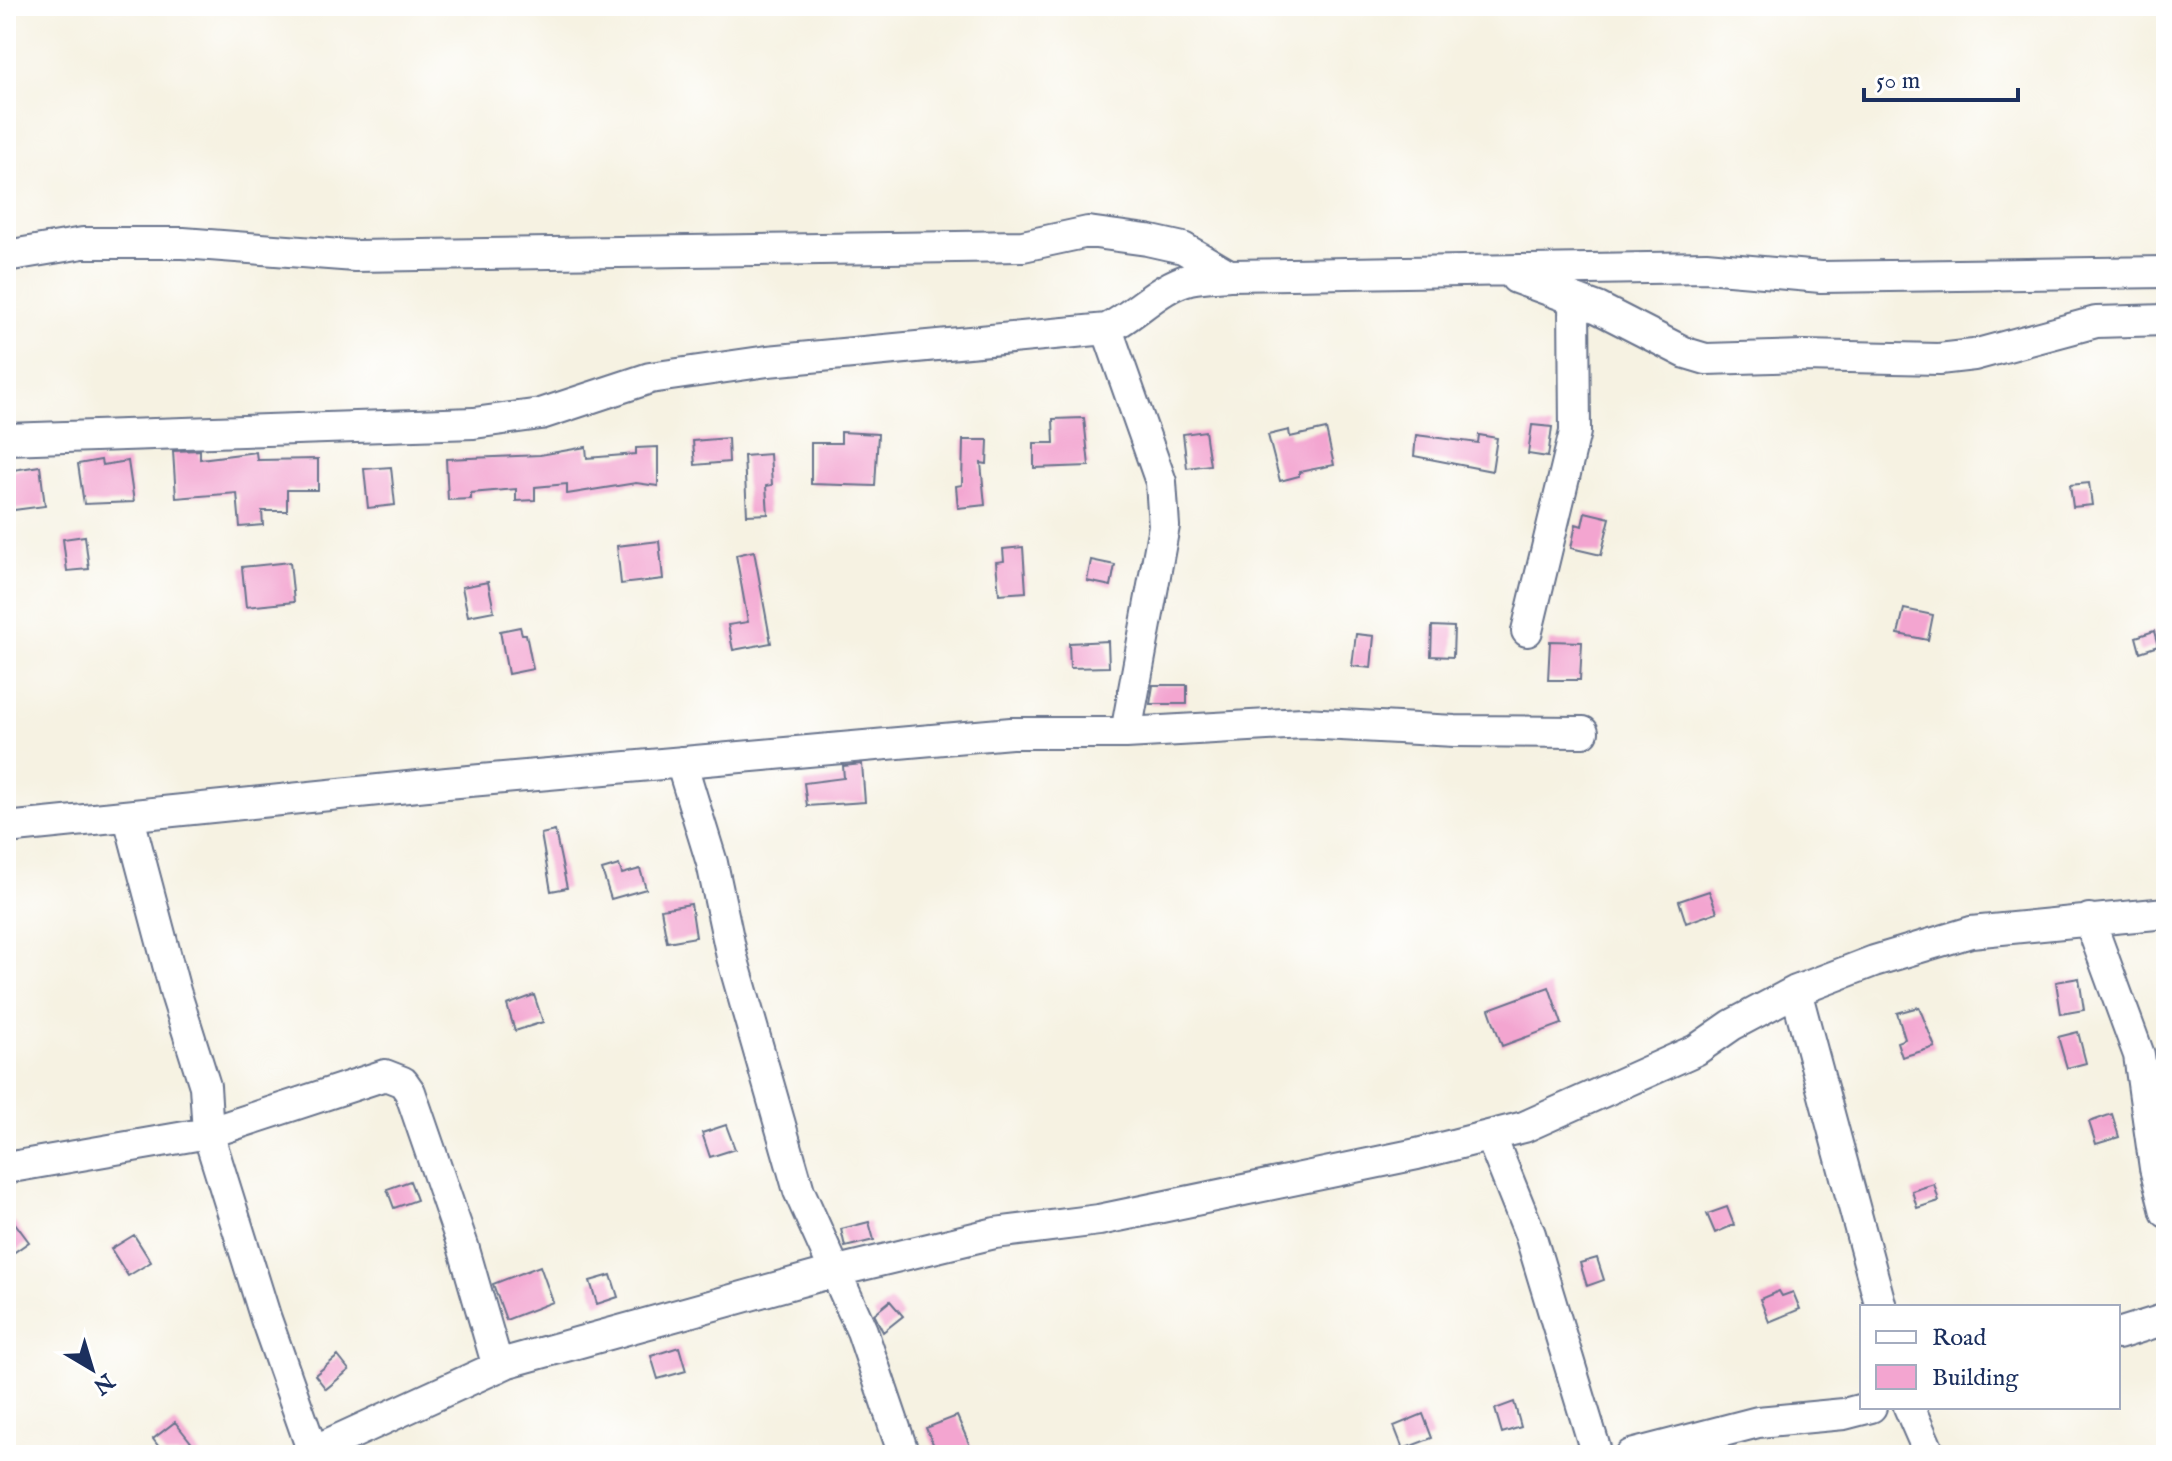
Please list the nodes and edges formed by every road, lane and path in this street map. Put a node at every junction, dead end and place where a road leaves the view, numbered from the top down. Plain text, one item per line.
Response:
1 (1147, 240) junction
2 (6, 256) edge
3 (1499, 272) junction
4 (2166, 272) edge
5 (1229, 275) junction
6 (1157, 294) junction
7 (1574, 300) junction
8 (2166, 320) edge
9 (1107, 329) junction
10 (6, 439) edge
11 (1527, 631) dead end
12 (1583, 732) dead end
13 (1126, 733) junction
14 (681, 762) junction
15 (129, 818) junction
16 (6, 828) edge
17 (2166, 913) edge
18 (2089, 919) junction
19 (1796, 991) junction
20 (208, 1133) junction
21 (1491, 1137) junction
22 (6, 1168) edge
23 (2166, 1212) edge
24 (833, 1272) junction
25 (1880, 1305) edge
26 (2166, 1319) edge
27 (2120, 1333) edge
28 (498, 1367) junction
29 (1863, 1409) edge
30 (1910, 1409) edge
31 (310, 1454) edge
32 (904, 1455) edge
33 (1597, 1455) edge
34 (1631, 1455) edge
35 (1930, 1455) edge

1 - 2 street
1 - 5 street
1 - 6 street
3 - 4 street
3 - 5 street
3 - 7 street
5 - 6 street
6 - 9 street
7 - 8 street
7 - 11 street
9 - 10 street
9 - 13 street
12 - 13 street
13 - 14 street
14 - 15 street
14 - 24 street
15 - 16 street
15 - 20 street
17 - 18 street
18 - 19 street
18 - 23 street
19 - 21 street
19 - 25 street
20 - 22 street
20 - 28 street
20 - 31 street
21 - 24 street
21 - 33 street
24 - 28 street
24 - 32 street
26 - 27 street
28 - 31 street
29 - 34 street
30 - 35 street

